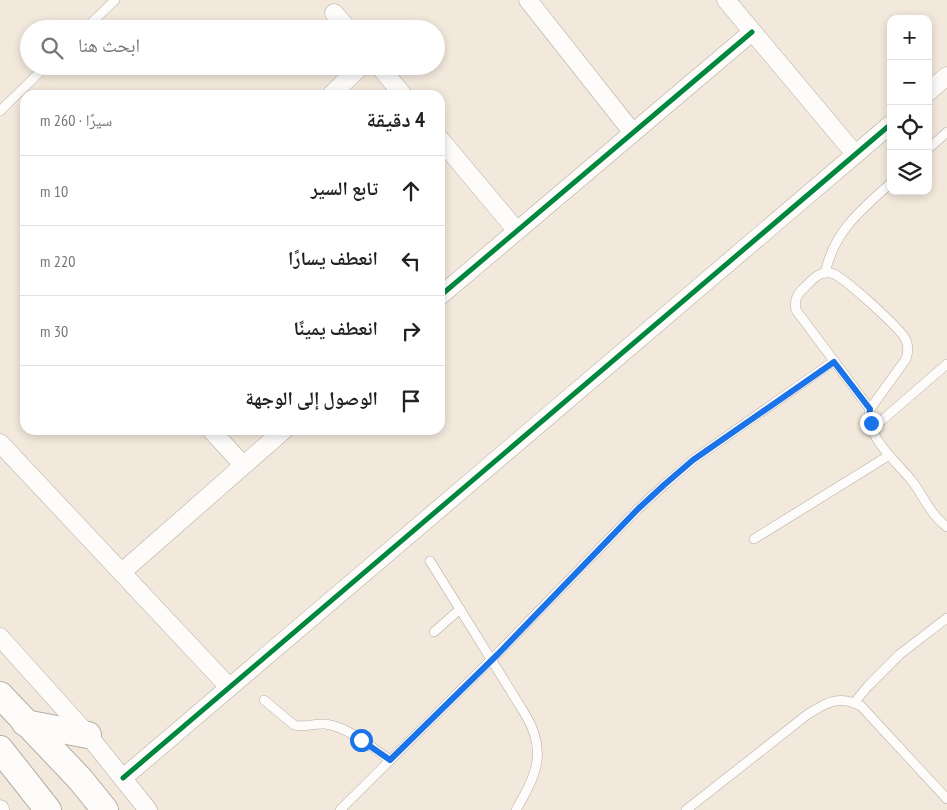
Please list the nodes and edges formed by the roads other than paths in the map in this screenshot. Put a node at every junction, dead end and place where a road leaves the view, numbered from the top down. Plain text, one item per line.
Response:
1 (115, 0) edge
2 (528, 0) edge
3 (726, 0) edge
4 (334, 13) dead end
5 (94, 20) edge
6 (340, 20) edge
7 (752, 32) junction
8 (37, 75) edge
9 (352, 75) edge
10 (386, 75) edge
11 (947, 76) edge
12 (932, 89) edge
13 (21, 90) edge
14 (336, 90) edge
15 (399, 90) edge
16 (20, 91) edge
17 (0, 111) edge
18 (887, 127) edge
19 (947, 132) edge
20 (633, 133) junction
21 (445, 145) edge
22 (932, 145) edge
23 (855, 154) junction
24 (887, 187) edge
25 (516, 231) junction
26 (825, 273) junction
27 (445, 292) edge
28 (834, 362) junction
29 (947, 364) edge
30 (870, 409) junction
31 (873, 428) junction
32 (216, 435) edge
33 (278, 435) edge
34 (0, 442) edge
35 (888, 456) junction
36 (243, 465) junction
37 (947, 528) edge
38 (754, 539) dead end
39 (430, 562) dead end
40 (122, 572) junction
41 (460, 609) junction
42 (947, 618) edge
43 (434, 632) dead end
44 (0, 636) edge
45 (492, 660) junction
46 (229, 687) junction
47 (0, 695) edge
48 (264, 700) dead end
49 (854, 703) junction
50 (25, 723) junction
51 (88, 735) junction
52 (0, 749) edge
53 (390, 760) junction
54 (123, 778) junction
55 (947, 799) edge
56 (48, 810) edge
57 (105, 810) edge
58 (148, 810) edge
59 (340, 810) edge
60 (516, 810) edge
61 (686, 810) edge

1 - 5 lane
2 - 20 street
3 - 7 street
4 - 6 street
7 - 20 street
7 - 23 street
8 - 13 lane
9 - 14 street
10 - 15 street
11 - 12 street
16 - 17 lane
18 - 23 street
19 - 22 lane
20 - 25 street
21 - 25 street
23 - 46 street
24 - 26 lane
25 - 27 street
26 - 28 lane
26 - 30 lane
28 - 30 lane
28 - 45 lane
29 - 31 lane
30 - 31 lane
31 - 35 lane
32 - 36 street
33 - 36 street
34 - 40 street
35 - 37 lane
35 - 38 lane
36 - 40 street
39 - 41 lane
40 - 46 street
41 - 43 lane
41 - 45 lane
42 - 49 lane
44 - 51 street
45 - 53 lane
45 - 60 lane
46 - 54 street
47 - 50 main road
48 - 53 lane
49 - 55 lane
49 - 61 lane
50 - 51 main road
50 - 57 main road
51 - 54 street
52 - 56 main road
53 - 59 lane
54 - 58 street

